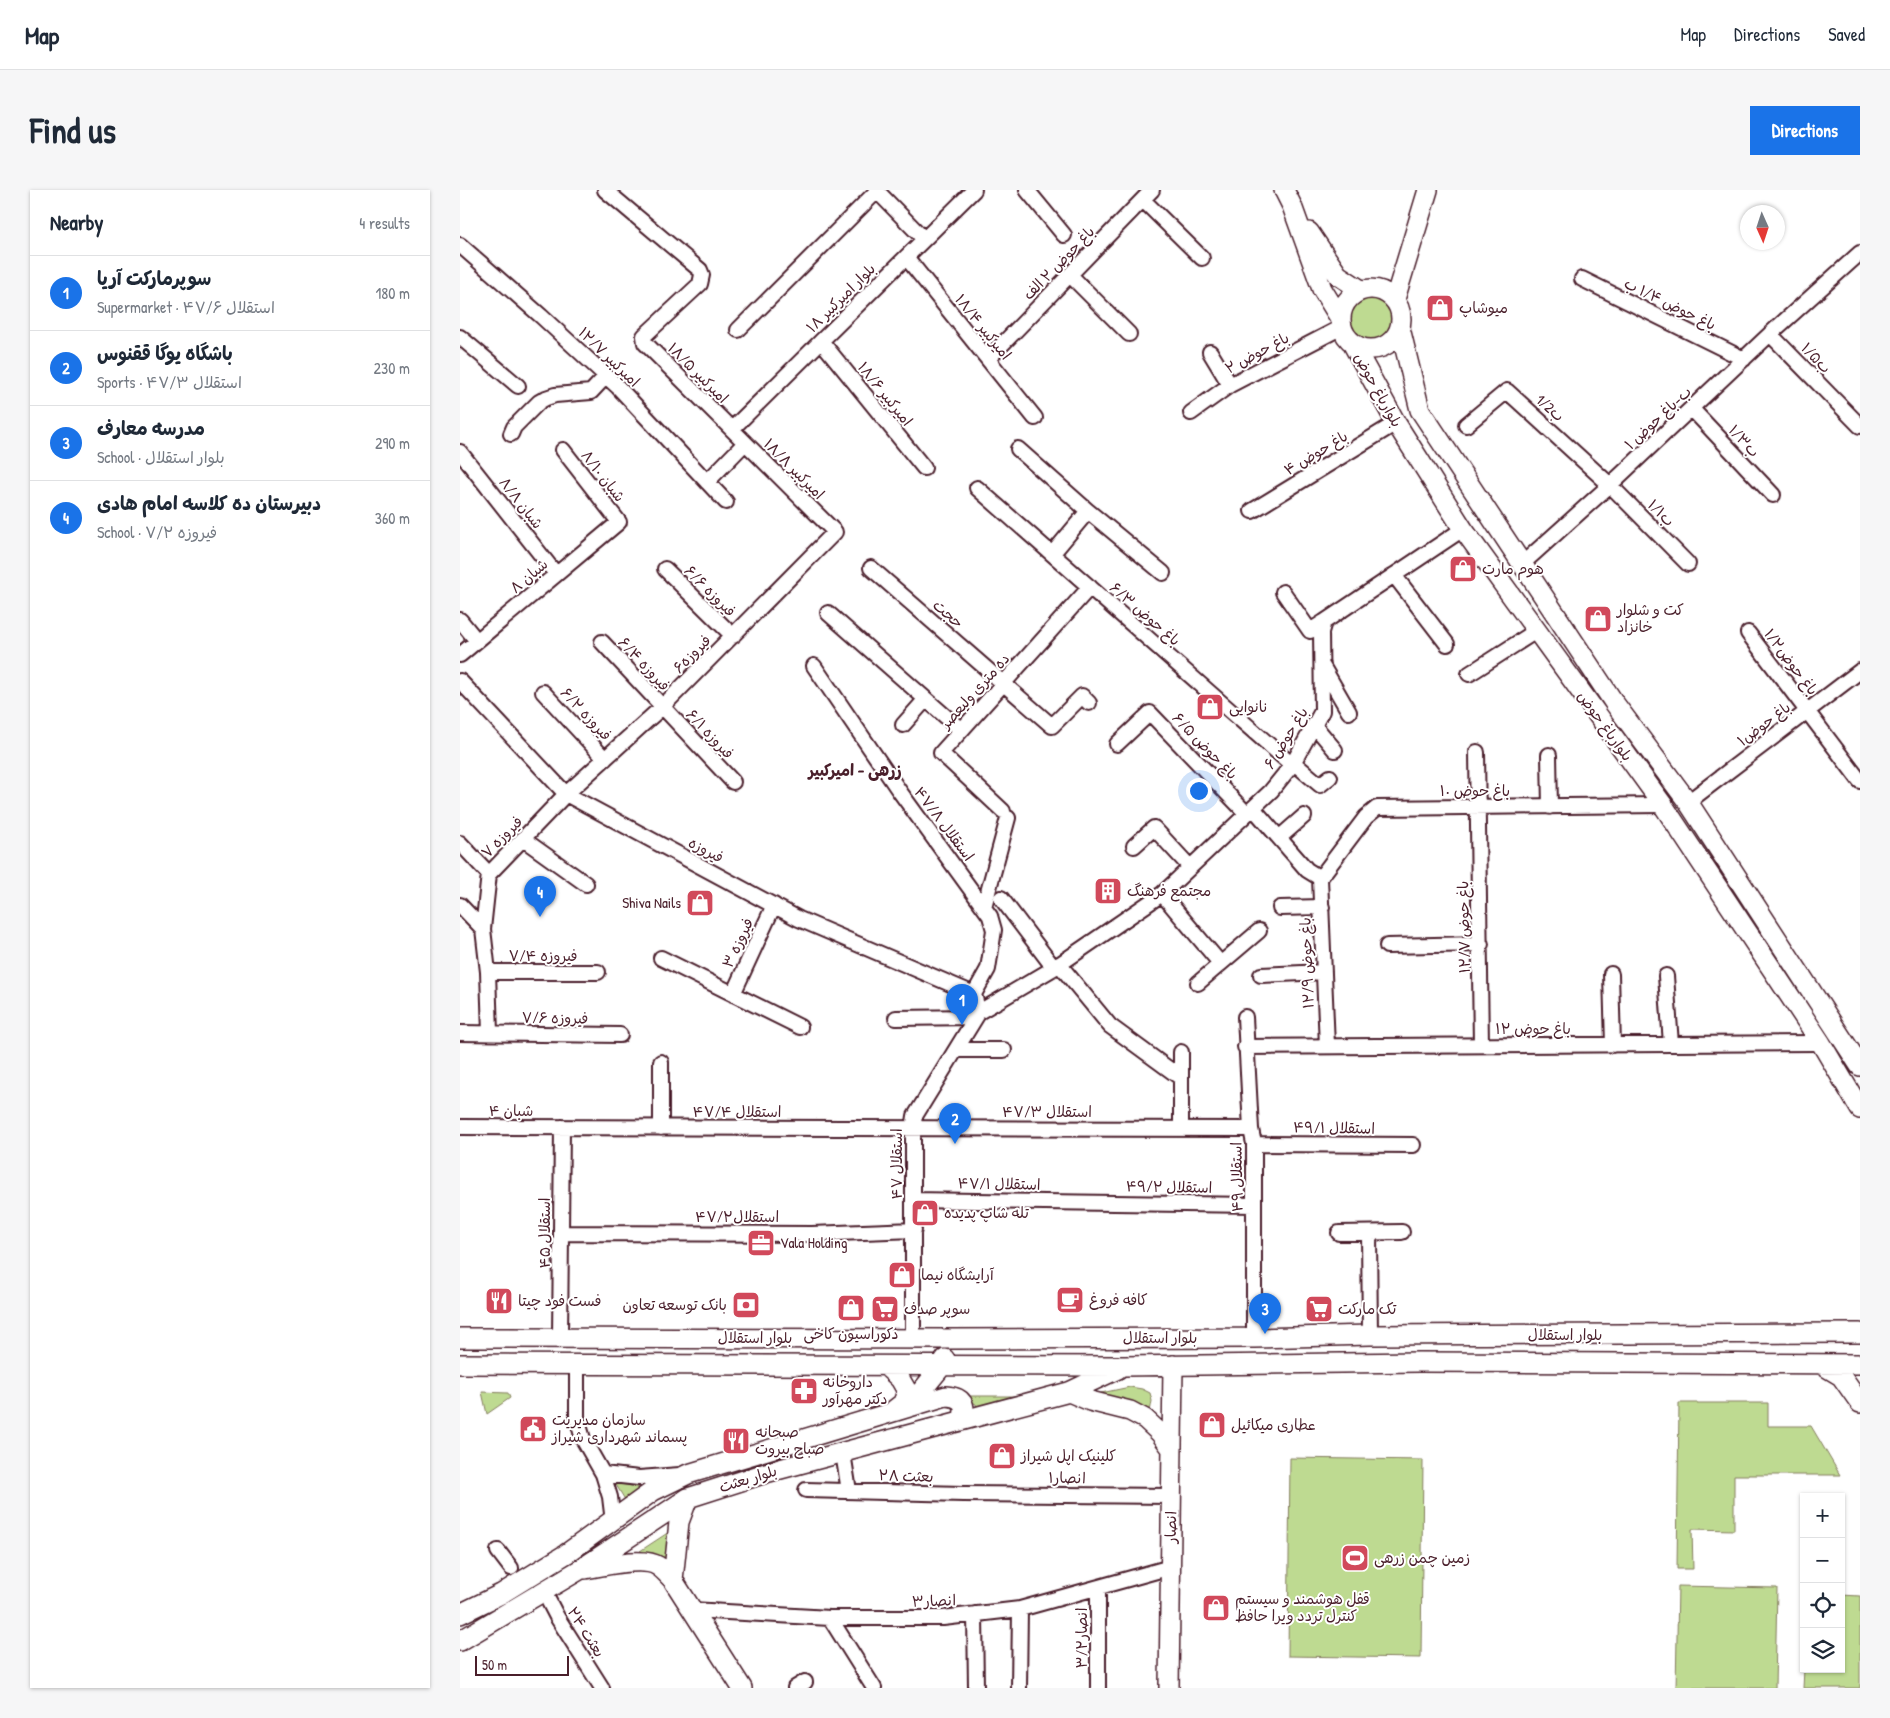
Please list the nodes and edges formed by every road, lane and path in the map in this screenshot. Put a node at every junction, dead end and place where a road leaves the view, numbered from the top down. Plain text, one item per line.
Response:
1 (605, 190) edge
2 (974, 190) edge
3 (1026, 190) edge
4 (1428, 190) edge
5 (876, 191) edge
6 (1148, 195) edge
7 (1288, 198) edge
8 (1064, 235) dead end
9 (924, 239) junction
10 (460, 245) edge
11 (1860, 253) edge
12 (906, 257) junction
13 (1202, 258) dead end
14 (1070, 275) junction
15 (1582, 279) dead end
16 (1361, 290) junction
17 (1394, 299) junction
18 (1400, 328) junction
19 (738, 330) dead end
20 (1344, 330) junction
21 (1129, 334) dead end
22 (1770, 334) junction
23 (460, 337) edge
24 (821, 341) junction
25 (1210, 352) dead end
26 (988, 359) junction
27 (1744, 359) junction
28 (606, 376) junction
29 (1230, 385) junction
30 (518, 386) dead end
31 (1692, 409) junction
32 (1192, 413) dead end
33 (1035, 418) dead end
34 (1396, 423) junction
35 (1466, 426) dead end
36 (1860, 426) edge
37 (732, 429) junction
38 (510, 434) dead end
39 (745, 443) junction
40 (1018, 449) dead end
41 (563, 450) dead end
42 (460, 452) edge
43 (924, 468) dead end
44 (707, 482) junction
45 (1610, 485) junction
46 (977, 488) dead end
47 (1773, 496) dead end
48 (726, 502) dead end
49 (1088, 511) junction
50 (1252, 511) dead end
51 (619, 522) joint
52 (1463, 529) junction
53 (835, 532) joint
54 (1052, 553) junction
55 (1688, 564) dead end
56 (1521, 565) junction
57 (871, 568) dead end
58 (665, 569) dead end
59 (1163, 573) dead end
60 (556, 574) junction
61 (1394, 575) junction
62 (1090, 587) junction
63 (1283, 592) dead end
64 (828, 614) dead end
65 (460, 620) edge
66 (1324, 622) junction
67 (1536, 631) junction
68 (1748, 633) dead end
69 (733, 636) junction
70 (477, 641) junction
71 (602, 642) dead end
72 (1447, 644) dead end
73 (460, 655) edge
74 (1321, 664) junction
75 (814, 666) dead end
76 (1860, 671) edge
77 (1469, 674) dead end
78 (460, 681) edge
79 (1003, 684) junction
80 (542, 692) dead end
81 (926, 699) junction
82 (1089, 702) dead end
83 (662, 707) junction
84 (1808, 711) junction
85 (1348, 712) dead end
86 (1622, 713) junction
87 (903, 725) dead end
88 (1314, 725) junction
89 (1605, 726) junction
90 (961, 730) junction
91 (1117, 744) dead end
92 (1335, 750) dead end
93 (1477, 752) dead end
94 (1549, 755) dead end
95 (605, 759) junction
96 (1293, 764) junction
97 (1330, 777) dead end
98 (1860, 781) edge
99 (733, 782) dead end
100 (566, 794) junction
101 (1688, 802) junction
102 (1663, 805) junction
103 (1550, 807) junction
104 (1477, 808) junction
105 (1250, 810) junction
106 (1304, 816) dead end
107 (1279, 838) junction
108 (523, 839) junction
109 (460, 843) edge
110 (1134, 846) dead end
111 (1190, 867) junction
112 (489, 874) junction
113 (1320, 878) junction
114 (586, 884) dead end
115 (1162, 894) junction
116 (1001, 898) dead end
117 (460, 905) edge
118 (774, 905) junction
119 (984, 907) junction
120 (1322, 907) junction
121 (1280, 908) dead end
122 (483, 929) junction
123 (1259, 931) dead end
124 (1480, 944) junction
125 (1386, 946) dead end
126 (661, 958) dead end
127 (1220, 963) junction
128 (1057, 966) junction
129 (488, 972) junction
130 (598, 972) dead end
131 (1324, 972) junction
132 (1611, 974) dead end
133 (1261, 975) dead end
134 (1666, 976) dead end
135 (1198, 983) dead end
136 (733, 994) junction
137 (974, 994) junction
138 (978, 1015) junction
139 (1245, 1016) dead end
140 (896, 1018) dead end
141 (800, 1027) dead end
142 (460, 1033) edge
143 (490, 1033) junction
144 (620, 1035) dead end
145 (1821, 1043) junction
146 (1613, 1044) junction
147 (1671, 1044) junction
148 (1481, 1045) junction
149 (1327, 1046) junction
150 (1245, 1047) junction
151 (956, 1050) junction
152 (1004, 1050) dead end
153 (1181, 1052) dead end
154 (1857, 1054) edge
155 (661, 1062) dead end
156 (1181, 1078) junction
157 (1860, 1109) edge
158 (460, 1127) edge
159 (562, 1127) junction
160 (661, 1128) junction
161 (1181, 1128) junction
162 (913, 1129) junction
163 (1251, 1129) junction
164 (1254, 1144) junction
165 (1413, 1145) dead end
166 (913, 1200) junction
167 (1084, 1202) joint
168 (1254, 1206) junction
169 (914, 1230) junction
170 (1402, 1232) dead end
171 (561, 1233) junction
172 (1339, 1233) dead end
173 (1369, 1233) junction
174 (1860, 1334) edge
175 (1370, 1335) junction
176 (1418, 1336) junction
177 (460, 1338) edge
178 (912, 1338) junction
179 (1254, 1338) junction
180 (560, 1339) junction
181 (951, 1339) junction
182 (1419, 1362) junction
183 (460, 1364) edge
184 (1821, 1364) junction
185 (1860, 1364) edge
186 (1173, 1365) junction
187 (577, 1366) junction
188 (886, 1366) junction
189 (942, 1366) junction
190 (1124, 1366) junction
191 (1069, 1392) junction
192 (1860, 1403) edge
193 (910, 1405) junction
194 (888, 1414) junction
195 (962, 1420) junction
196 (1172, 1449) junction
197 (842, 1453) junction
198 (604, 1474) junction
199 (688, 1474) junction
200 (806, 1490) dead end
201 (849, 1491) junction
202 (963, 1494) joint
203 (1172, 1496) junction
204 (688, 1498) junction
205 (613, 1522) junction
206 (498, 1550) dead end
207 (1170, 1567) junction
208 (511, 1568) dead end
209 (581, 1569) junction
210 (673, 1580) junction
211 (1098, 1588) junction
212 (544, 1592) junction
213 (1020, 1609) junction
214 (692, 1610) junction
215 (460, 1614) edge
216 (975, 1614) junction
217 (830, 1618) junction
218 (460, 1641) edge
219 (602, 1688) edge
220 (742, 1688) edge
221 (874, 1688) edge
222 (976, 1688) edge
223 (1019, 1688) edge
224 (1098, 1688) edge
225 (1169, 1688) edge

1 - 37 street, ۱۸/۵ امیرکبیر
2 - 9 street, ۱۸ بلوار امیرکبیر
3 - 8 street
4 - 17 main road
5 - 9 street
5 - 19 street
6 - 13 street
6 - 14 street, باغ حوض ۲ الف
7 - 16 main road, بلوارباغ حوض
7 - 20 main road, بلوارباغ حوض
9 - 12 street, ۱۸ بلوار امیرکبیر
10 - 28 street, ۱۲/۷ امیرکبیر
11 - 22 street, ۱ ب-باغ حوض
12 - 24 street, ۱۸ بلوار امیرکبیر
12 - 26 street, ۱۸/۴ امیرکبیر
14 - 21 street
14 - 26 street, باغ حوض ۲ الف
15 - 27 street, باغ حوض ۱/۴ ب
16 - 17 main road
16 - 20 main road
17 - 18 main road
18 - 20 main road
18 - 56 main road, بلوارباغ حوض
20 - 29 street, ۲ باغ حوض
20 - 34 main road, بلوارباغ حوض
22 - 27 street, ۱ ب-باغ حوض
22 - 36 street, ب۱/۵
23 - 30 street
24 - 37 street, ۱۸ بلوار امیرکبیر
24 - 43 street, ۱۸/۶ امیرکبیر
25 - 29 street
26 - 33 street, ۱۸/۴ امیرکبیر
27 - 31 street, ۱ ب-باغ حوض
28 - 38 street
28 - 44 street, ۱۲/۷ امیرکبیر
29 - 32 street, ۲ باغ حوض
31 - 45 street, ۱ ب-باغ حوض
31 - 47 street, ب۱/۳
34 - 50 street, ۴ باغ حوض
34 - 52 main road, بلوارباغ حوض
35 - 45 street, 1/2ب
37 - 39 street, ۱۸/۸ امیرکبیر
39 - 44 street
39 - 53 street, ۱۸/۸ امیرکبیر
40 - 49 street
41 - 51 street, ۸/۱۰ شبان
42 - 60 street, ۸/۸ شبان
44 - 48 street, ۱۲/۷ امیرکبیر
45 - 55 street, ب۱/۱
45 - 56 street, ۱ ب-باغ حوض
46 - 54 street, ۶/۳ باغ حوض
49 - 54 street
49 - 59 street
51 - 60 street, ۸ شبان
52 - 61 street
52 - 67 main road, بلوارباغ حوض
53 - 69 street, فیروزه۶
54 - 62 street, ۶/۳ باغ حوض
56 - 86 main road, بلوارباغ حوض
57 - 79 street, حجت
58 - 69 street, ۶/۶ فیروزه
60 - 70 street, ۸ شبان
61 - 66 street
61 - 72 street
62 - 79 street, ده متری ولیعصر
62 - 96 street, ۶/۳ باغ حوض
63 - 66 street
64 - 81 street
65 - 70 street
66 - 74 street, ۶ باغ حوض
67 - 77 street
67 - 89 main road, بلوارباغ حوض
68 - 84 street, باغ حوض۱/۲
69 - 83 street, فیروزه۶
70 - 73 street, ۸ شبان
71 - 83 street, ۶/۴ فیروزه
74 - 85 street
74 - 88 street, ۶ باغ حوض
75 - 119 street, ۴۷/۸ استقلال
76 - 84 street, باغ حوض۱
78 - 100 street, فیروزه
79 - 82 street, حجت
79 - 90 street, ده متری ولیعصر
80 - 95 street, ۶/۲ فیروزه
81 - 87 street
81 - 90 street
83 - 95 street, فیروزه۶
83 - 99 street, ۶/۱ فیروزه
84 - 98 street, باغ حوض۱/۲
84 - 101 street, باغ حوض۱
86 - 89 main road
86 - 101 main road, بلوارباغ حوض
88 - 92 street
88 - 96 street, ۶ باغ حوض
89 - 102 main road, بلوارباغ حوض
90 - 119 street, ده متری ولیعصر
91 - 105 street, ۶/۵ باغ حوض
93 - 104 street, ۱۲/۷ باغ حوض
94 - 103 street
95 - 100 street, فیروزه۶
96 - 97 street, ۶/۳ باغ حوض
96 - 105 street, ۶ باغ حوض
100 - 108 street, ۷ فیروزه
100 - 118 street, فیروزه
101 - 154 main road, بلوارباغ حوض
102 - 103 street, ۱۰ باغ حوض
102 - 145 main road, بلوارباغ حوض
103 - 104 street, ۱۰ باغ حوض
104 - 113 street, ۱۰ باغ حوض
104 - 124 street, ۱۲/۷ باغ حوض
105 - 107 street
105 - 111 street, ۶ باغ حوض
106 - 107 street
107 - 113 street
108 - 112 street, ۷ فیروزه
108 - 114 street
109 - 112 street
110 - 111 street
111 - 115 street, ۶ باغ حوض
112 - 122 street, ۷ فیروزه
113 - 120 street, ۱۲/۹ باغ حوض
115 - 127 street
115 - 128 street, ۶ باغ حوض
116 - 128 street
117 - 122 street
118 - 136 street, ۳ فیروزه
118 - 137 street, فیروزه
119 - 137 street, ۴۷/۸ استقلال
120 - 121 street
120 - 131 street, ۱۲/۹ باغ حوض
122 - 129 street, ۷ فیروزه
123 - 127 street
124 - 125 street
124 - 148 street, ۱۲/۷ باغ حوض
126 - 136 street
127 - 135 street
128 - 138 street, ۴۷ استقلال
128 - 156 street
129 - 130 street, ۷/۴ فیروزه
129 - 143 street, ۷ فیروزه
131 - 133 street
131 - 149 street, ۱۲/۹ باغ حوض
132 - 146 street
134 - 147 street
136 - 141 street
137 - 138 street
138 - 140 street
138 - 151 street, ۴۷ استقلال
139 - 150 street, ۴۹ استقلال
142 - 143 street, ۷/۶ فیروزه
143 - 144 street, ۷/۶ فیروزه
145 - 147 street, ۱۲ باغ حوض
145 - 157 main road, بلوارباغ حوض
146 - 147 street, ۱۲ باغ حوض
146 - 148 street, ۱۲ باغ حوض
148 - 149 street, ۱۲ باغ حوض
149 - 150 street, ۱۲ باغ حوض
150 - 163 street, ۴۹ استقلال
151 - 152 street
151 - 162 street, ۴۷ استقلال
153 - 156 street
155 - 160 street
156 - 161 street
158 - 159 street, ۴ شبان
159 - 160 street, ۴۷/۴ استقلال
159 - 171 street, ۴۵ استقلال
160 - 162 street, ۴۷/۴ استقلال
161 - 162 street, ۴۷/۳ استقلال
161 - 163 street, ۴۷/۳ استقلال
162 - 166 street, ۴۷ استقلال
163 - 164 street, ۴۹ استقلال
164 - 165 street, ۴۹/۱ استقلال
164 - 168 street, ۴۹ استقلال
166 - 167 street, ۴۷/۱ استقلال
166 - 169 street, ۴۷ استقلال
167 - 168 street, ۴۹/۲ استقلال
168 - 179 street, ۴۹ استقلال
169 - 171 street, استقلال۴۷/۲
169 - 178 street, ۴۷ استقلال
170 - 173 street
171 - 180 street, ۴۵ استقلال
172 - 173 street
173 - 175 street
174 - 176 main road, بلوار استقلال
175 - 176 main road, بلوار استقلال
175 - 179 main road, بلوار استقلال
176 - 182 main road
177 - 180 main road, بلوار استقلال
178 - 180 main road, بلوار استقلال
178 - 181 main road, بلوار استقلال
179 - 181 main road, بلوار استقلال
181 - 189 main road
182 - 184 main road, بلوار استقلال
182 - 186 main road, بلوار استقلال
183 - 187 main road, بلوار استقلال
184 - 185 main road, بلوار استقلال
184 - 192 main road
186 - 190 main road, بلوار استقلال
186 - 196 main road, انصار
187 - 188 main road, بلوار استقلال
187 - 198 street
188 - 189 main road, بلوار استقلال
188 - 194 main road
189 - 190 main road, بلوار استقلال
189 - 193 main road
190 - 191 main road, بلوار بعثت
191 - 195 main road, بلوار بعثت
191 - 196 main road
193 - 194 main road, بلوار بعثت
193 - 195 main road, بلوار بعثت
194 - 199 main road, بلوار بعثت
195 - 197 main road, بلوار بعثت
196 - 203 main road, انصار
197 - 201 street
197 - 204 main road, بلوار بعثت
198 - 199 street
198 - 205 street
199 - 205 main road, بلوار بعثت
200 - 201 street, بعثت ۲۸
201 - 202 street, بعثت ۲۸
202 - 203 street, انصار۱
203 - 207 main road, انصار
204 - 209 main road, بلوار بعثت
204 - 210 main road
205 - 215 main road, بلوار بعثت
206 - 208 street
207 - 211 street, انصار۳
207 - 225 main road, انصار
209 - 210 main road
209 - 212 main road, بلوار بعثت
210 - 214 main road
211 - 213 street, انصار۳
211 - 224 street, انصار۳/۲
212 - 218 main road, بلوار بعثت
212 - 219 street, بعثت ۲۴
213 - 216 street, انصار۳
213 - 223 street
214 - 217 street, انصار۳
214 - 220 main road
216 - 217 street, انصار۳
216 - 222 street
217 - 221 street

